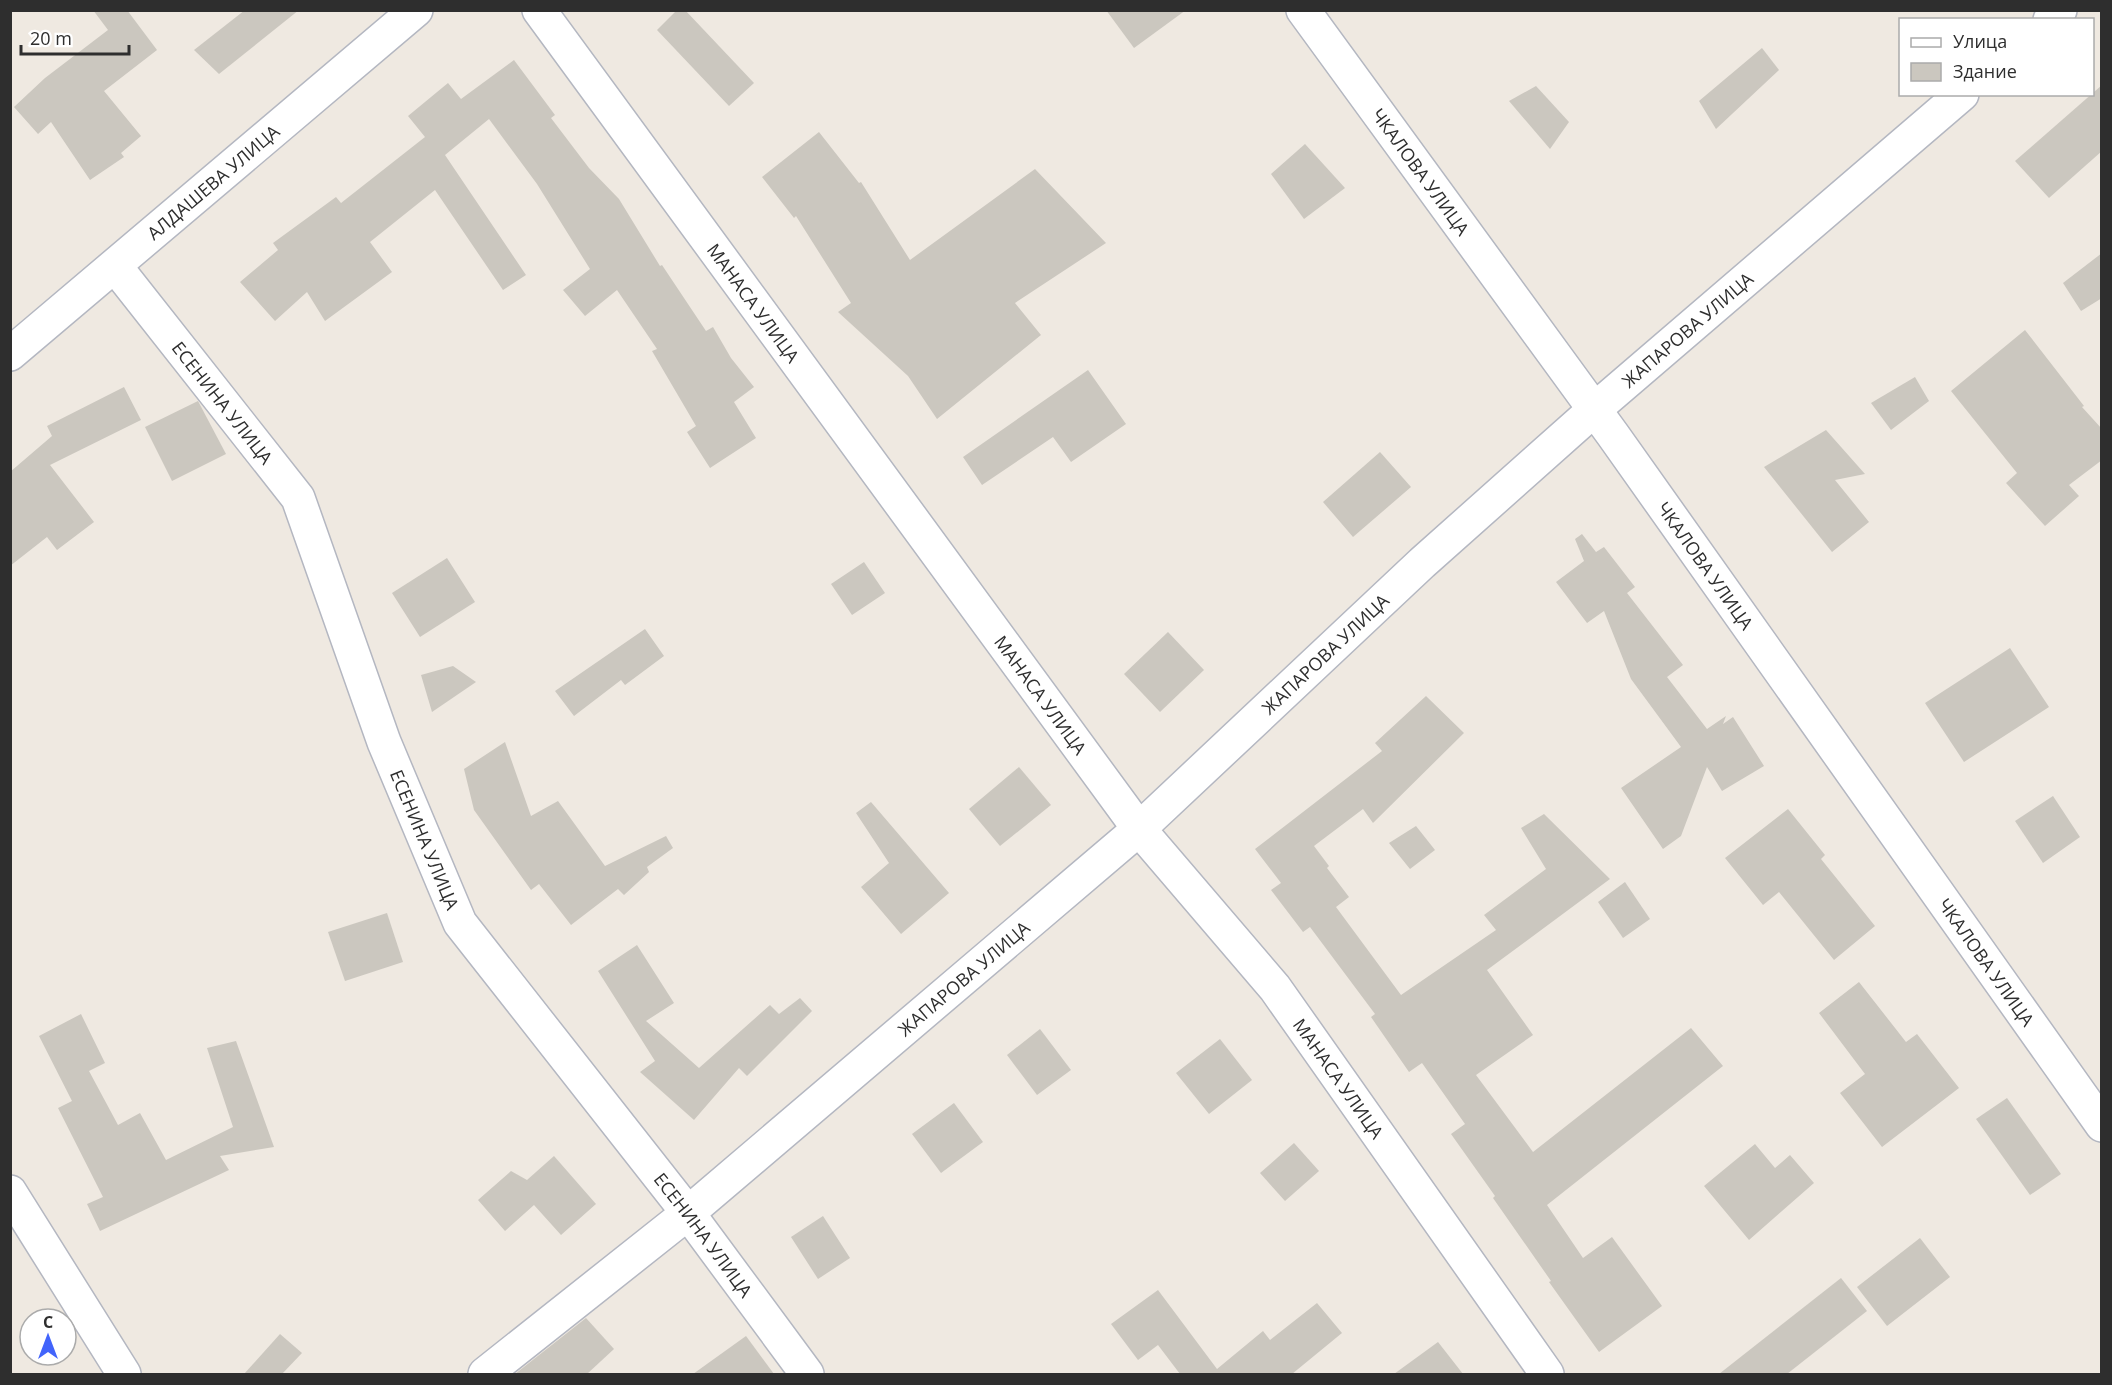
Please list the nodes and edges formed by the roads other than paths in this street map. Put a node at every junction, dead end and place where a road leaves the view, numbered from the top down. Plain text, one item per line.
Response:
1 (416, 10) edge
2 (539, 10) edge
3 (1303, 10) edge
4 (1960, 96) edge
5 (115, 266) junction
6 (10, 354) edge
7 (1595, 409) junction
8 (1139, 829) junction
9 (2096, 1106) edge
10 (10, 1192) edge
11 (688, 1213) junction
12 (124, 1374) edge
13 (485, 1374) edge
14 (807, 1374) edge
15 (1547, 1374) edge

1 - 5 street, АЛДАШЕВА УЛИЦА
2 - 8 street, МАНАСА УЛИЦА
3 - 7 street, ЧКАЛОВА УЛИЦА
4 - 7 street, ЖАПАРОВА УЛИЦА
5 - 6 street, АЛДАШЕВА УЛИЦА
5 - 11 street, ЕСЕНИНА УЛИЦА
7 - 8 street, ЖАПАРОВА УЛИЦА
7 - 9 street, ЧКАЛОВА УЛИЦА
8 - 11 street, ЖАПАРОВА УЛИЦА
8 - 15 street, МАНАСА УЛИЦА
10 - 12 street
11 - 13 street, ЖАПАРОВА УЛИЦА
11 - 14 street, ЕСЕНИНА УЛИЦА

